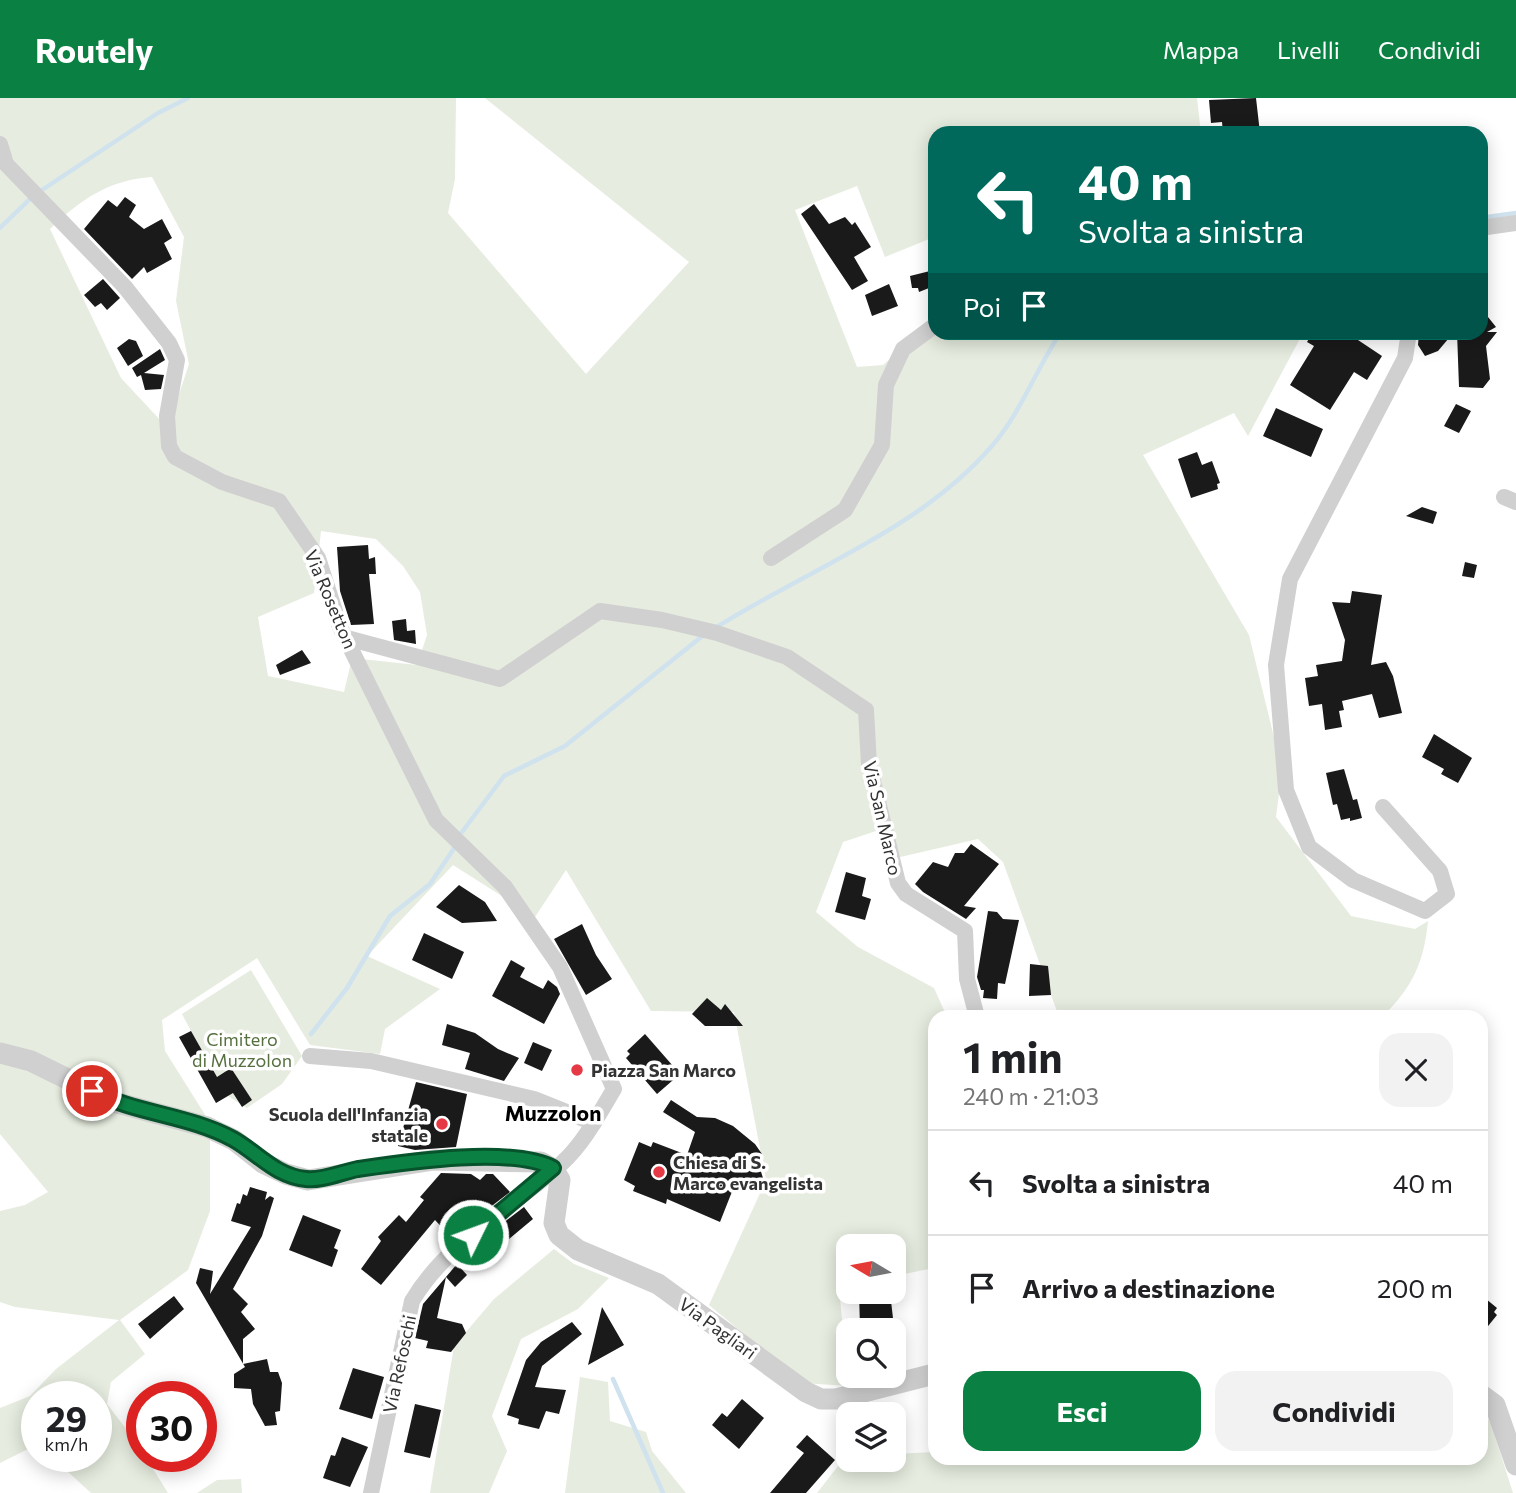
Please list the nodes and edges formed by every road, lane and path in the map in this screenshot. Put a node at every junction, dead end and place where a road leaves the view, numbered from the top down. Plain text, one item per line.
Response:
1 (0, 144) edge
2 (1516, 223) edge
3 (1488, 227) edge
4 (928, 330) edge
5 (1408, 340) edge
6 (771, 558) dead end
7 (347, 638) junction
8 (1383, 807) dead end
9 (975, 1010) edge
10 (0, 1053) edge
11 (310, 1056) dead end
12 (594, 1124) junction
13 (556, 1174) junction
14 (928, 1376) edge
15 (1488, 1400) edge
16 (1516, 1465) edge
17 (371, 1493) edge

1 - 7 street, Via Rosetton
2 - 3 street
4 - 6 street
5 - 8 street
7 - 9 street, Via San Marco
7 - 12 street, Via Rosetton
10 - 13 street
11 - 12 street
12 - 13 street
13 - 14 street, Via Pagliari
13 - 17 street, Via Refoschi
15 - 16 street

